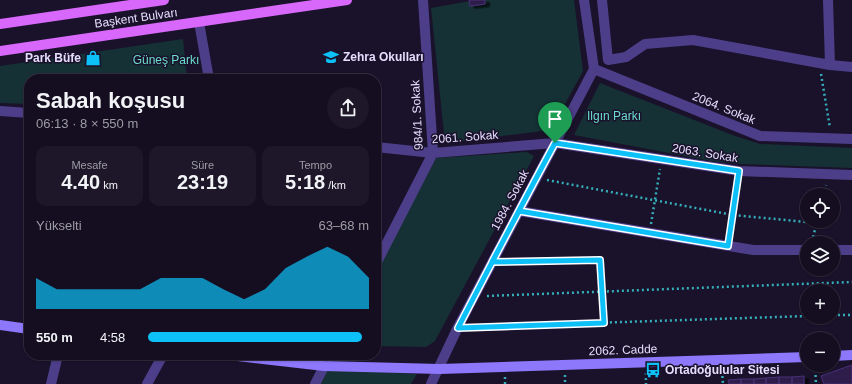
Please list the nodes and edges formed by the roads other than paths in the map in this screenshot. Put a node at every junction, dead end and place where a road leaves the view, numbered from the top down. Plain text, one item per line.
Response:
1 (164, 0) edge
2 (347, 0) edge
3 (423, 0) edge
4 (584, 0) edge
5 (602, 0) edge
6 (828, 0) edge
7 (199, 22) junction
8 (0, 24) edge
9 (0, 51) edge
10 (830, 65) junction
11 (852, 67) edge
12 (594, 69) junction
13 (208, 74) edge
14 (0, 111) edge
15 (24, 113) edge
16 (852, 139) edge
17 (555, 143) junction
18 (381, 148) edge
19 (433, 153) junction
20 (852, 175) edge
21 (519, 211) junction
22 (800, 250) edge
23 (840, 250) edge
24 (852, 250) edge
25 (381, 254) edge
26 (0, 325) edge
27 (24, 328) edge
28 (852, 355) edge
29 (840, 356) edge
30 (800, 357) edge
31 (57, 360) edge
32 (160, 360) edge
33 (272, 360) edge
34 (327, 360) edge
35 (324, 366) junction
36 (440, 369) junction
37 (52, 384) edge
38 (147, 384) edge
39 (315, 384) edge
40 (431, 384) edge

1 - 8 main road, Başkent Bulvarı
2 - 7 main road, Başkent Bulvarı
3 - 19 street, 984/1. Sokak
4 - 12 street
5 - 10 street
6 - 10 street
7 - 9 main road, Başkent Bulvarı
7 - 13 street
10 - 11 street
12 - 16 street, 2064. Sokak
12 - 17 street, 1984. Sokak
14 - 15 street
17 - 19 street, 2061. Sokak
17 - 20 street, 2063. Sokak
17 - 21 street, 1984. Sokak
18 - 19 street, 2061. Sokak
19 - 25 street, 984/1. Sokak
21 - 22 street
21 - 36 street, 1984. Sokak
23 - 24 street
26 - 27 street
28 - 29 street
30 - 36 street, 2062. Cadde
31 - 37 street
32 - 38 street
33 - 35 street, 2062. Cadde
34 - 35 street
35 - 36 street, 2062. Cadde
35 - 39 street
36 - 40 street, 1984. Sokak

